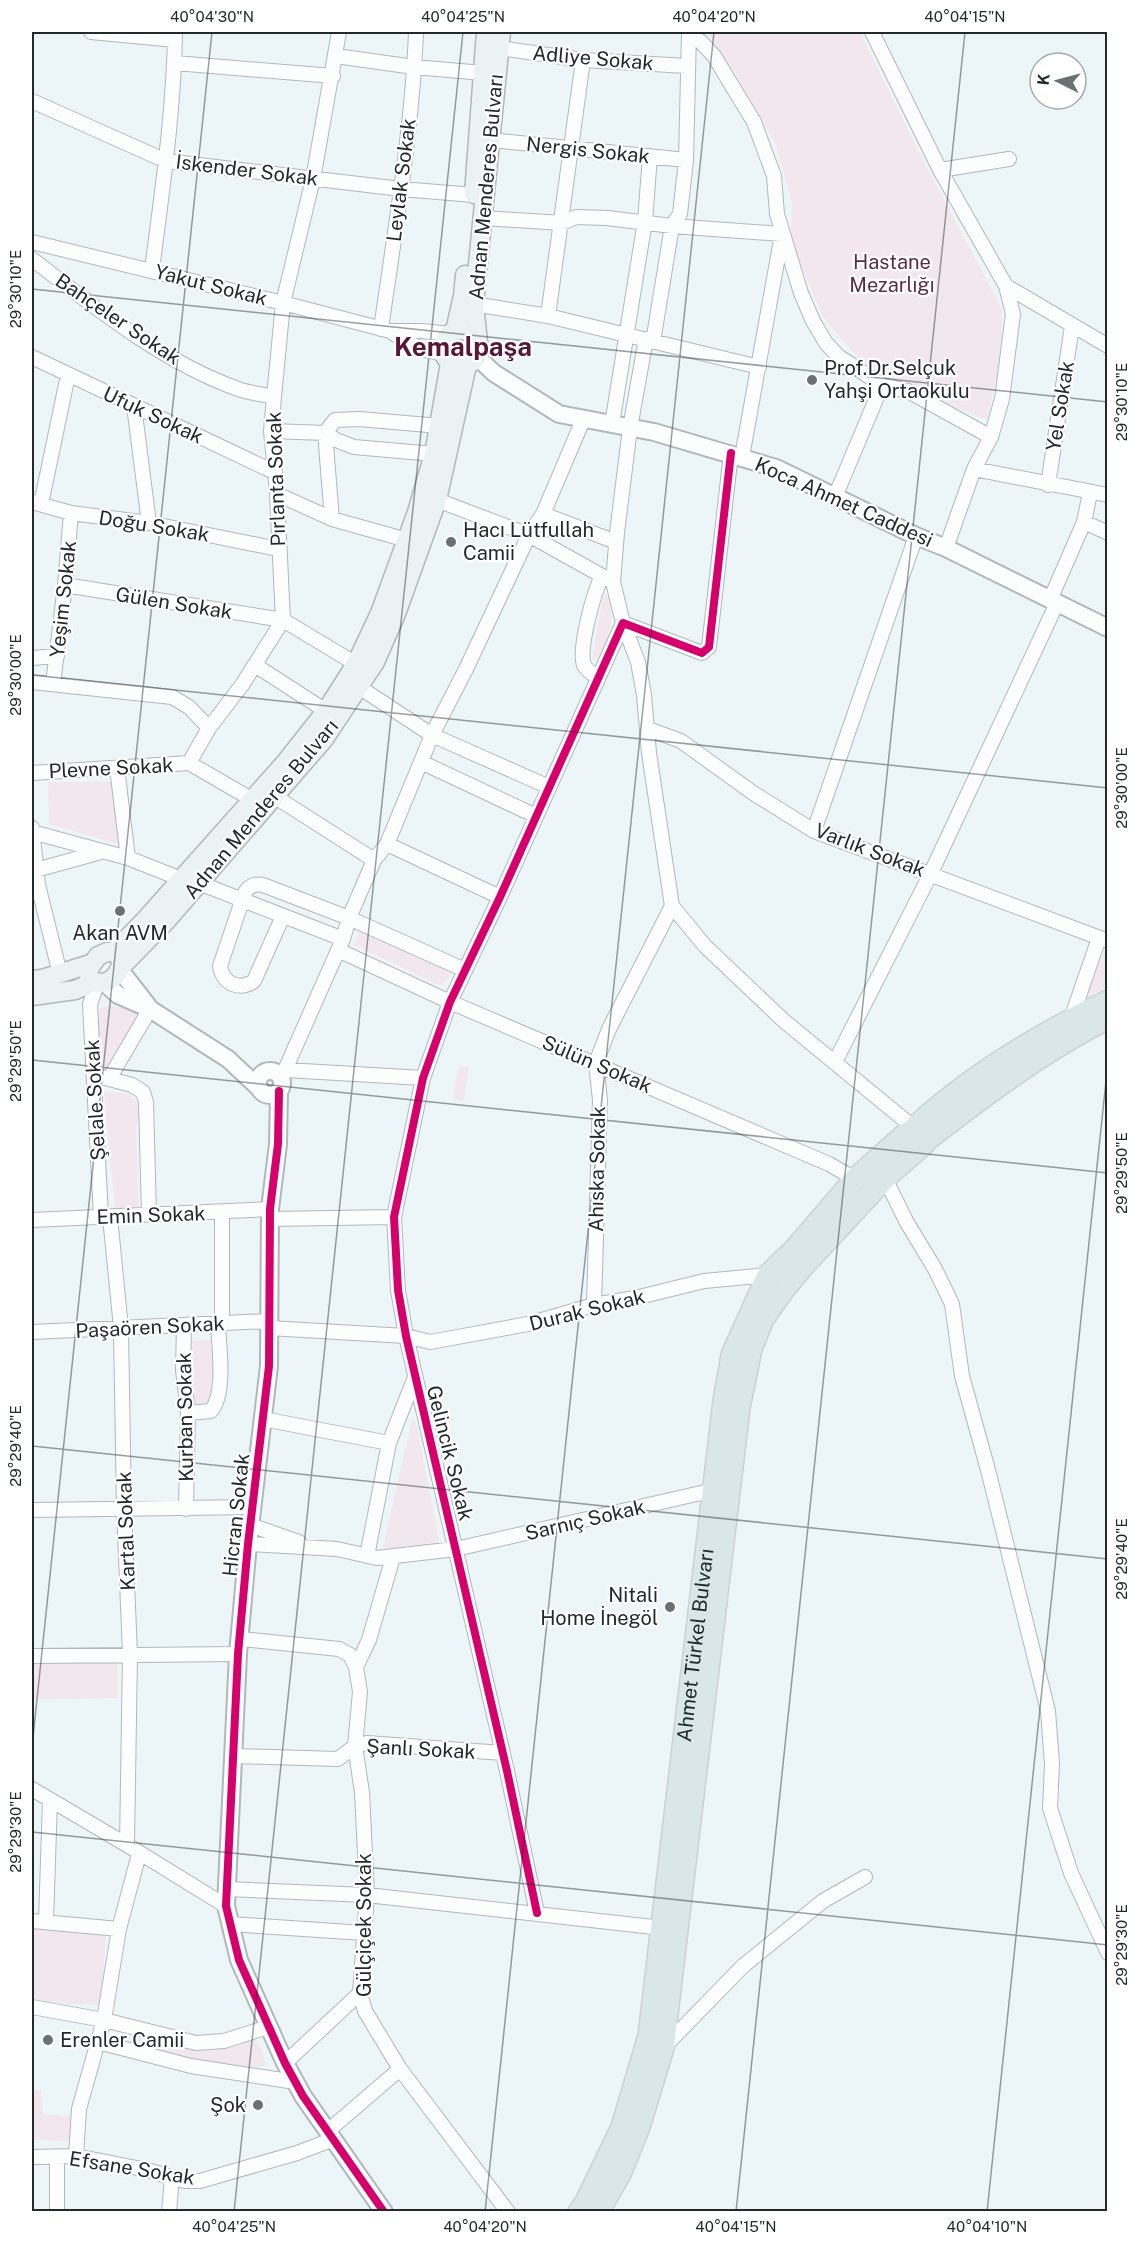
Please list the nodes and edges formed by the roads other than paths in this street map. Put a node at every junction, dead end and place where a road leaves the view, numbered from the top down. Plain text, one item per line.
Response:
1 (91, 32) edge
2 (339, 32) edge
3 (416, 32) edge
4 (486, 32) edge
5 (689, 32) edge
6 (872, 32) edge
7 (175, 36) edge
8 (500, 40) edge
9 (336, 56) junction
10 (583, 60) junction
11 (175, 63) junction
12 (687, 66) junction
13 (414, 67) junction
14 (483, 73) junction
15 (333, 76) junction
16 (32, 101) edge
17 (491, 140) junction
18 (571, 148) junction
19 (650, 156) junction
20 (1009, 159) dead end
21 (166, 160) junction
22 (686, 160) junction
23 (939, 170) junction
24 (313, 179) junction
25 (401, 189) junction
26 (474, 195) junction
27 (484, 218) junction
28 (645, 221) junction
29 (562, 223) junction
30 (672, 226) junction
31 (782, 234) junction
32 (32, 242) edge
33 (32, 259) edge
34 (152, 270) junction
35 (1006, 286) junction
36 (283, 303) junction
37 (474, 304) junction
38 (548, 316) junction
39 (1072, 326) junction
40 (385, 330) junction
41 (452, 333) junction
42 (627, 337) junction
43 (649, 340) junction
44 (1107, 346) edge
45 (463, 356) junction
46 (32, 357) edge
47 (759, 367) junction
48 (68, 375) junction
49 (882, 385) junction
50 (274, 397) junction
51 (134, 406) junction
52 (583, 420) junction
53 (612, 424) junction
54 (440, 426) junction
55 (630, 428) junction
56 (271, 431) junction
57 (325, 433) junction
58 (991, 437) junction
59 (434, 454) junction
60 (736, 455) junction
61 (974, 469) junction
62 (274, 472) junction
63 (1048, 485) junction
64 (1090, 493) junction
65 (277, 494) junction
66 (1107, 495) edge
67 (834, 496) junction
68 (437, 500) junction
69 (36, 503) edge
70 (71, 513) junction
71 (543, 514) junction
72 (332, 519) junction
73 (149, 522) junction
74 (1084, 522) junction
75 (1107, 533) edge
76 (529, 535) junction
77 (916, 536) junction
78 (407, 540) junction
79 (616, 542) junction
80 (946, 548) junction
81 (278, 549) junction
82 (607, 579) junction
83 (65, 585) junction
84 (1053, 602) junction
85 (283, 620) junction
86 (623, 623) junction
87 (1107, 628) edge
88 (57, 656) junction
89 (32, 658) edge
90 (356, 664) junction
91 (255, 665) junction
92 (598, 678) junction
93 (32, 682) edge
94 (53, 684) junction
95 (359, 687) junction
96 (326, 711) junction
97 (209, 728) junction
98 (648, 729) junction
99 (432, 735) junction
100 (422, 762) junction
101 (189, 763) junction
102 (117, 768) junction
103 (32, 772) edge
104 (549, 787) junction
105 (274, 796) junction
106 (253, 800) junction
107 (536, 816) junction
108 (32, 831) edge
109 (814, 831) junction
110 (387, 844) junction
111 (103, 851) junction
112 (128, 858) junction
113 (374, 860) junction
114 (36, 870) junction
115 (931, 873) junction
116 (190, 881) junction
117 (500, 897) junction
118 (242, 899) junction
119 (672, 906) junction
120 (283, 915) junction
121 (349, 918) junction
122 (1103, 940) edge
123 (340, 945) junction
124 (118, 963) junction
125 (465, 970) junction
126 (60, 974) junction
127 (97, 978) junction
128 (32, 980) edge
129 (32, 996) edge
130 (1107, 1001) edge
131 (450, 1002) junction
132 (150, 1009) junction
133 (1107, 1018) edge
134 (1071, 1019) junction
135 (835, 1062) junction
136 (596, 1063) junction
137 (94, 1076) junction
138 (423, 1078) junction
139 (109, 1079) junction
140 (273, 1082) junction
141 (918, 1134) junction
142 (885, 1178) junction
143 (855, 1179) junction
144 (222, 1213) junction
145 (270, 1214) junction
146 (149, 1215) junction
147 (106, 1217) junction
148 (394, 1217) junction
149 (32, 1220) edge
150 (768, 1275) junction
151 (594, 1305) junction
152 (220, 1324) junction
153 (184, 1325) junction
154 (269, 1325) junction
155 (121, 1328) junction
156 (32, 1332) edge
157 (406, 1336) junction
158 (415, 1377) junction
159 (188, 1413) junction
160 (263, 1419) junction
161 (389, 1443) junction
162 (714, 1490) junction
163 (252, 1508) junction
164 (124, 1509) junction
165 (186, 1509) junction
166 (32, 1510) edge
167 (250, 1525) junction
168 (248, 1544) junction
169 (315, 1548) junction
170 (456, 1550) junction
171 (367, 1556) junction
172 (393, 1557) junction
173 (240, 1647) junction
174 (130, 1654) junction
175 (32, 1656) edge
176 (356, 1667) junction
177 (354, 1746) junction
178 (503, 1753) junction
179 (234, 1756) junction
180 (32, 1789) edge
181 (50, 1800) junction
182 (127, 1845) junction
183 (139, 1854) junction
184 (866, 1877) dead end
185 (227, 1889) junction
186 (367, 1894) junction
187 (226, 1906) junction
188 (537, 1913) junction
189 (32, 1921) edge
190 (46, 1921) junction
191 (230, 1924) junction
192 (662, 1928) junction
193 (119, 1929) junction
194 (364, 1933) junction
195 (1107, 1953) edge
196 (360, 1993) junction
197 (32, 2007) edge
198 (104, 2020) junction
199 (268, 2027) junction
200 (98, 2042) junction
201 (663, 2048) junction
202 (285, 2063) junction
203 (400, 2068) junction
204 (295, 2082) junction
205 (332, 2134) junction
206 (76, 2156) junction
207 (32, 2157) edge
208 (57, 2157) junction
209 (172, 2177) junction
210 (57, 2211) edge
211 (169, 2211) edge
212 (384, 2211) edge
213 (508, 2211) edge
214 (579, 2211) edge
215 (598, 2211) edge

1 - 7 street
2 - 9 street, Pırlanta Sokak
3 - 13 street, Leylak Sokak
4 - 14 main road, Adnan Menderes Bulvarı
5 - 12 street
5 - 31 street
6 - 23 street
7 - 11 street
8 - 10 street, Adliye Sokak
8 - 17 main road, Adnan Menderes Bulvarı
9 - 13 street
9 - 15 street, Pırlanta Sokak
10 - 12 street, Adliye Sokak
10 - 18 street
11 - 15 street
11 - 21 street
12 - 22 street
13 - 14 street
13 - 25 street, Leylak Sokak
14 - 26 main road, Adnan Menderes Bulvarı
15 - 24 street, Pırlanta Sokak
16 - 21 street, İskender Sokak
17 - 18 street, Nergis Sokak
17 - 27 main road, Adnan Menderes Bulvarı
18 - 19 street, Nergis Sokak
18 - 29 street
19 - 22 street, Nergis Sokak
19 - 28 street
20 - 23 street
21 - 24 street, İskender Sokak
21 - 34 street
22 - 30 street
23 - 35 street
24 - 25 street, İskender Sokak
24 - 36 street, Pırlanta Sokak
25 - 26 street, İskender Sokak
25 - 40 street, Leylak Sokak
26 - 41 main road, Adnan Menderes Bulvarı
27 - 29 street
27 - 37 main road, Adnan Menderes Bulvarı
28 - 29 street
28 - 30 street
28 - 42 street
29 - 38 street
30 - 31 street
30 - 43 street
31 - 47 street
31 - 49 street
32 - 34 street, Yakut Sokak
33 - 50 street, Bahçeler Sokak
34 - 36 street, Yakut Sokak
35 - 39 street
35 - 58 street
36 - 40 street, Yakut Sokak
36 - 50 street, Pırlanta Sokak
37 - 38 street
37 - 45 main road, Adnan Menderes Bulvarı
38 - 42 street
39 - 44 street
39 - 63 street, Yel Sokak
40 - 41 street
40 - 45 street
41 - 45 main road, Adnan Menderes Bulvarı
41 - 45 main road
42 - 43 street
42 - 53 street
43 - 47 street
43 - 55 street
45 - 52 street, Koca Ahmet Caddesi
45 - 54 main road, Adnan Menderes Bulvarı
45 - 68 main road, Adnan Menderes Bulvarı
46 - 48 street, Ufuk Sokak
47 - 60 street
48 - 51 street, Ufuk Sokak
48 - 69 street
49 - 58 street
49 - 67 street
50 - 56 street, Pırlanta Sokak
51 - 62 street, Ufuk Sokak
51 - 73 street
52 - 53 street, Koca Ahmet Caddesi
52 - 71 street
53 - 55 street, Koca Ahmet Caddesi
54 - 57 street
54 - 59 main road, Adnan Menderes Bulvarı
55 - 60 street, Koca Ahmet Caddesi
55 - 79 street
56 - 57 street
56 - 62 street, Pırlanta Sokak
57 - 59 street
57 - 72 street
58 - 61 street
59 - 78 main road, Adnan Menderes Bulvarı
60 - 67 street, Koca Ahmet Caddesi
60 - 86 street
61 - 63 street
61 - 80 street
62 - 65 street, Pırlanta Sokak
63 - 64 street
64 - 66 street
64 - 74 street
65 - 72 street
65 - 81 street, Pırlanta Sokak
67 - 77 street, Koca Ahmet Caddesi
68 - 76 street
68 - 95 main road, Adnan Menderes Bulvarı
69 - 70 street, Doğu Sokak
70 - 73 street, Doğu Sokak
70 - 83 street, Yeşim Sokak
71 - 76 street
71 - 79 street
72 - 78 street
73 - 81 street, Doğu Sokak
74 - 75 street
74 - 84 street
76 - 82 street
76 - 99 street
77 - 80 street, Koca Ahmet Caddesi
77 - 109 street
78 - 90 main road, Adnan Menderes Bulvarı
79 - 82 street
80 - 84 street, Koca Ahmet Caddesi
81 - 85 street, Pırlanta Sokak
82 - 86 street
82 - 92 street
83 - 85 street, Gülen Sokak
83 - 88 street, Yeşim Sokak
84 - 87 street, Koca Ahmet Caddesi
84 - 115 street
85 - 90 street
85 - 91 street
86 - 92 street, Gelincik Sokak
86 - 98 street
88 - 89 street
88 - 94 street, Yeşim Sokak
90 - 96 main road, Adnan Menderes Bulvarı
91 - 96 street
91 - 97 street
92 - 104 street, Gelincik Sokak
93 - 94 street
94 - 97 street
95 - 99 street
95 - 105 main road, Adnan Menderes Bulvarı
96 - 106 main road, Adnan Menderes Bulvarı
97 - 101 street
98 - 109 street, Varlık Sokak
98 - 119 street
99 - 100 street
99 - 104 street
100 - 107 street
100 - 110 street
101 - 102 street, Plevne Sokak
101 - 106 street, Plevne Sokak
102 - 103 street, Plevne Sokak
102 - 112 street
104 - 107 street, Gelincik Sokak
105 - 113 street
105 - 116 main road, Adnan Menderes Bulvarı
106 - 116 main road, Adnan Menderes Bulvarı
107 - 117 street, Gelincik Sokak
108 - 111 street, Sülün Sokak
108 - 114 street
109 - 115 street, Varlık Sokak
110 - 113 street
110 - 117 street
111 - 112 street, Sülün Sokak
111 - 114 street
112 - 116 street, Sülün Sokak
113 - 121 street
114 - 126 street
115 - 122 street, Varlık Sokak
115 - 135 street
116 - 118 street, Sülün Sokak
116 - 124 main road, Adnan Menderes Bulvarı
117 - 125 street, Gelincik Sokak
118 - 120 street, Sülün Sokak
118 - 120 street
118 - 121 street
119 - 135 street
119 - 136 street, Ahıska Sokak
120 - 123 street, Sülün Sokak
121 - 123 street
121 - 125 street
122 - 134 street
123 - 131 street, Sülün Sokak
123 - 140 street
124 - 127 main road
124 - 127 main road
124 - 132 street
125 - 131 street, Gelincik Sokak
126 - 127 main road
126 - 128 main road
127 - 129 main road
127 - 132 street
127 - 137 street, Şelale Sokak
130 - 134 main road, Ahmet Türkel Bulvarı
131 - 136 street, Sülün Sokak
131 - 138 street, Gelincik Sokak
132 - 139 street
132 - 140 street
133 - 141 main road, Ahmet Türkel Bulvarı
134 - 141 main road, Ahmet Türkel Bulvarı
135 - 141 street
136 - 143 street, Sülün Sokak
136 - 151 street, Ahıska Sokak
137 - 139 street
137 - 147 street, Şelale Sokak
138 - 140 street
138 - 148 street, Gelincik Sokak
139 - 146 street
140 - 145 street, Hicran Sokak
141 - 142 main road, Ahmet Türkel Bulvarı
141 - 143 main road, Ahmet Türkel Bulvarı
142 - 195 street
142 - 201 main road, Ahmet Türkel Bulvarı
143 - 150 main road, Ahmet Türkel Bulvarı
144 - 145 street, Emin Sokak
144 - 146 street, Emin Sokak
144 - 152 street
145 - 148 street, Emin Sokak
145 - 154 street, Hicran Sokak
146 - 147 street, Emin Sokak
147 - 149 street, Emin Sokak
147 - 155 street, Kartal Sokak
148 - 157 street, Gelincik Sokak
150 - 151 street, Durak Sokak
150 - 162 main road, Ahmet Türkel Bulvarı
151 - 157 street, Durak Sokak
152 - 153 street, Paşaören Sokak
152 - 154 street, Paşaören Sokak
152 - 159 street
153 - 155 street, Paşaören Sokak
153 - 159 street, Kurban Sokak
154 - 157 street, Paşaören Sokak
154 - 160 street, Hicran Sokak
155 - 156 street, Paşaören Sokak
155 - 164 street, Kartal Sokak
157 - 158 street, Gelincik Sokak
158 - 161 street
158 - 170 street, Gelincik Sokak
159 - 165 street, Kurban Sokak
160 - 161 street
160 - 163 street, Hicran Sokak
161 - 171 street
162 - 170 street, Sarnıç Sokak
162 - 192 main road, Ahmet Türkel Bulvarı
163 - 165 street
163 - 167 street, Hicran Sokak
164 - 165 street
164 - 166 street
164 - 174 street, Kartal Sokak
167 - 168 street, Hicran Sokak
167 - 169 street
168 - 169 street
168 - 173 street, Hicran Sokak
169 - 171 street, Sarnıç Sokak
170 - 172 street, Sarnıç Sokak
170 - 178 street, Gelincik Sokak
171 - 172 street, Sarnıç Sokak
172 - 176 street
173 - 174 street
173 - 176 street
173 - 179 street, Hicran Sokak
174 - 175 street
174 - 182 street, Kartal Sokak
176 - 177 street, Gülçiçek Sokak
177 - 178 street, Şanlı Sokak
177 - 179 street, Şanlı Sokak
177 - 186 street, Gülçiçek Sokak
178 - 188 street, Gelincik Sokak
179 - 185 street, Hicran Sokak
180 - 181 street
181 - 182 street
181 - 190 street
182 - 183 street
183 - 187 street
183 - 193 street
184 - 201 street
185 - 186 street
185 - 187 street, Hicran Sokak
186 - 188 street
186 - 194 street, Gülçiçek Sokak
187 - 191 street, Hicran Sokak
188 - 192 street
189 - 190 street
190 - 193 street
191 - 194 street
191 - 199 street, Hicran Sokak
192 - 214 main road, Ahmet Türkel Bulvarı
193 - 198 street
194 - 196 street, Gülçiçek Sokak
196 - 202 street
196 - 203 street, Gülçiçek Sokak
197 - 198 street
198 - 199 street
198 - 200 street
199 - 202 street, Hicran Sokak
200 - 204 street
200 - 206 street
201 - 215 main road, Ahmet Türkel Bulvarı
202 - 204 street, Hicran Sokak
203 - 205 street
203 - 213 street, Gülçiçek Sokak
204 - 205 street, Hicran Sokak
205 - 209 street, Efsane Sokak
205 - 212 street, Hicran Sokak
206 - 208 street, Efsane Sokak
206 - 209 street, Efsane Sokak
207 - 208 street, Efsane Sokak
208 - 210 street
209 - 211 street

